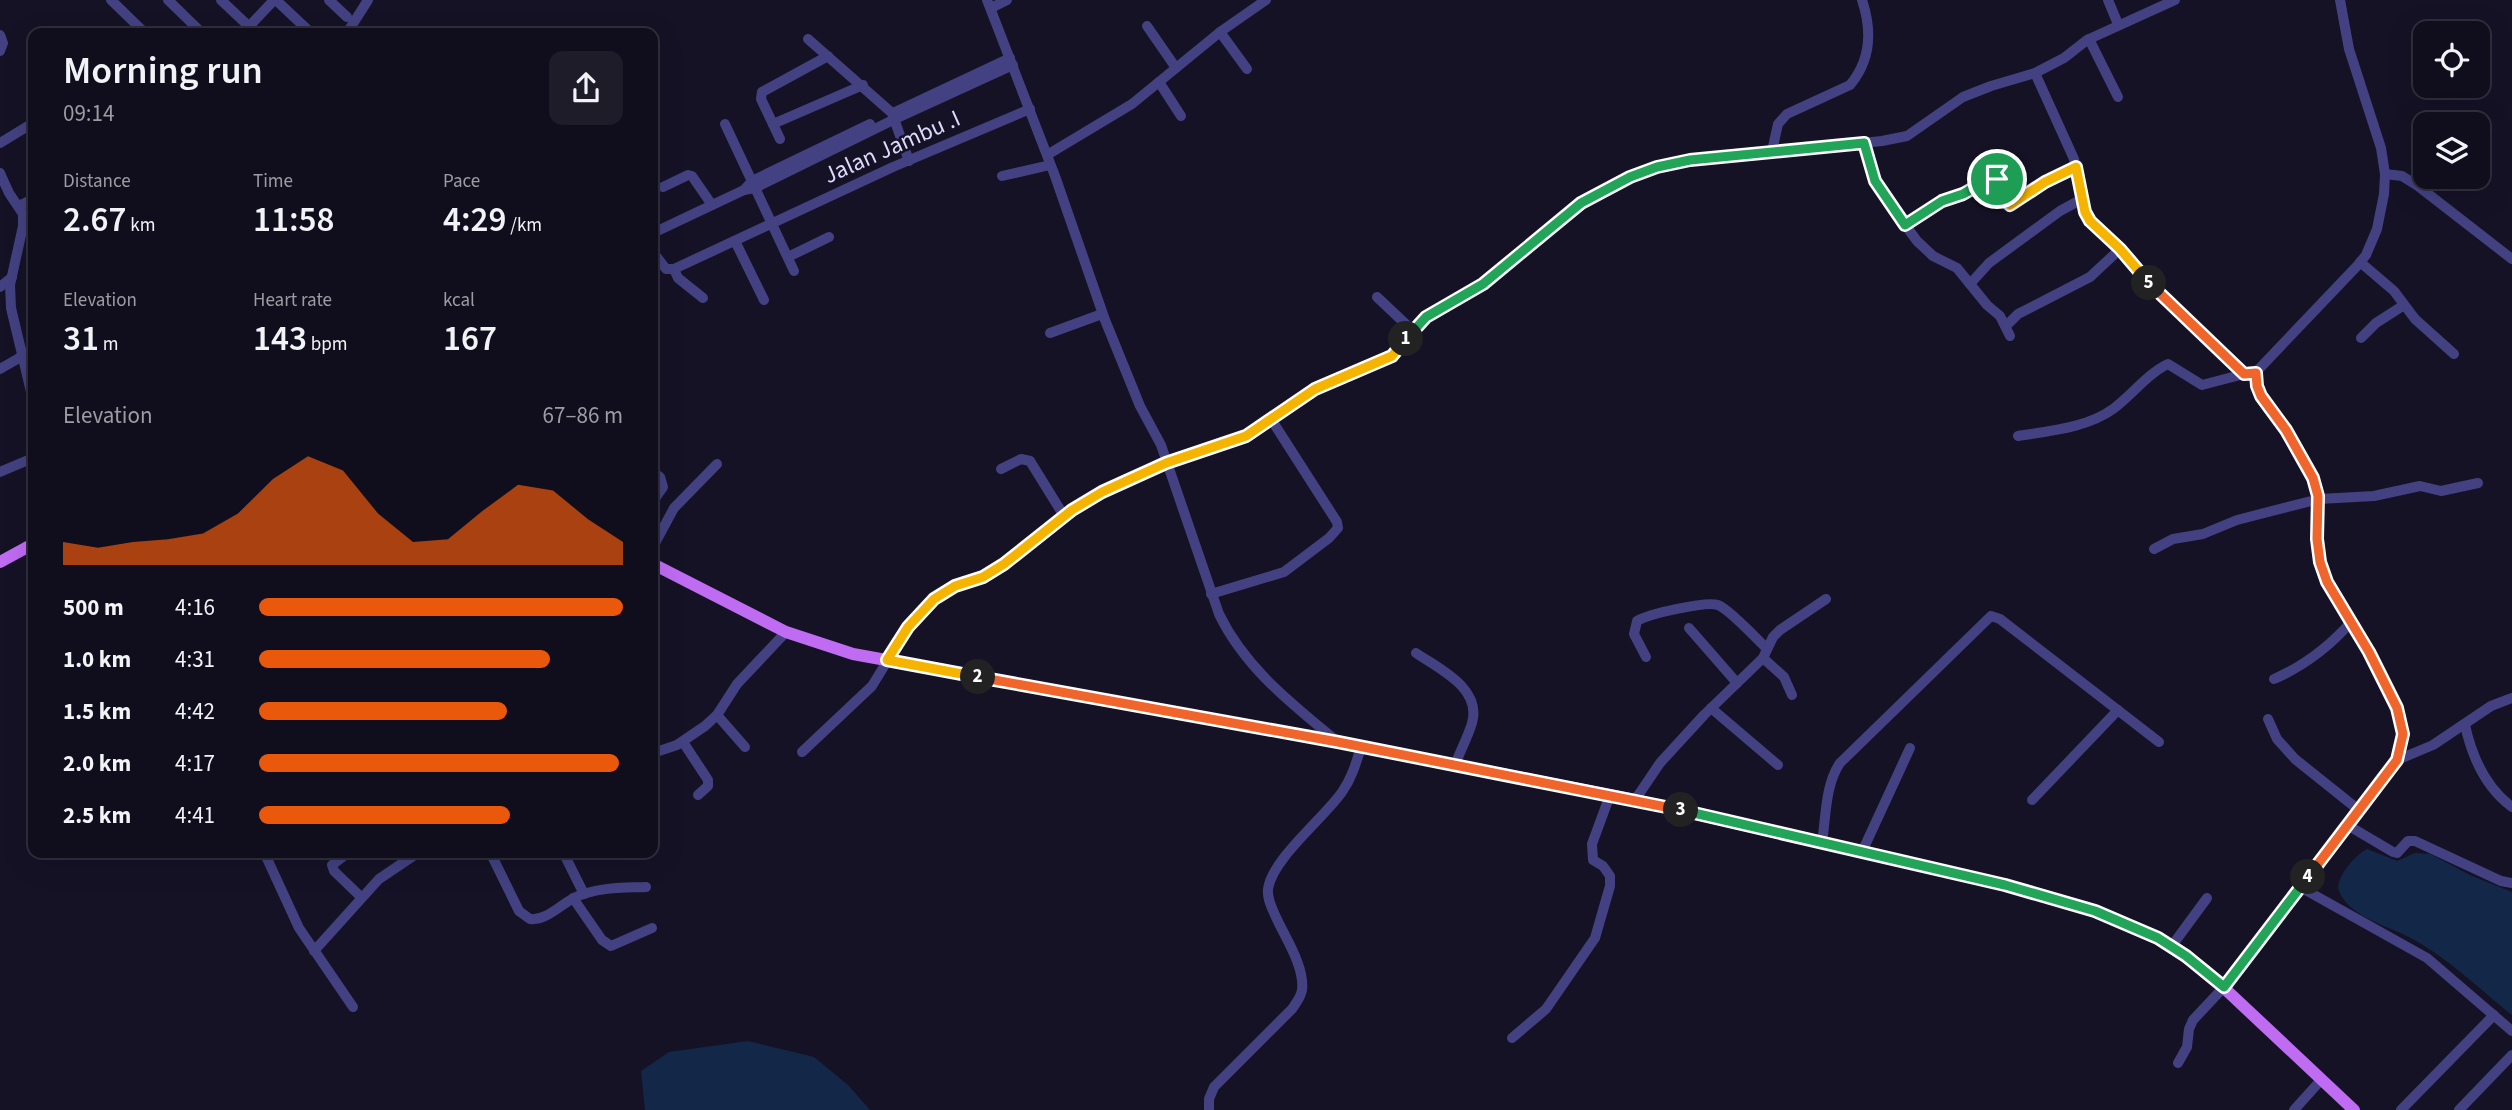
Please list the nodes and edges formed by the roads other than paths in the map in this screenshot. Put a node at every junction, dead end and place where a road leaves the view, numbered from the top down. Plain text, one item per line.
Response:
1 (111, 0) edge
2 (168, 0) edge
3 (221, 0) edge
4 (275, 0) edge
5 (329, 0) edge
6 (368, 0) edge
7 (1007, 0) edge
8 (1266, 0) edge
9 (1862, 0) edge
10 (2108, 0) edge
11 (2175, 0) edge
12 (2340, 0) edge
13 (989, 4) edge
14 (347, 17) dead end
15 (2118, 24) junction
16 (1147, 26) dead end
17 (140, 28) edge
18 (197, 28) edge
19 (246, 28) edge
20 (252, 28) edge
21 (306, 28) edge
22 (350, 28) edge
23 (1220, 33) junction
24 (0, 35) edge
25 (808, 39) dead end
26 (2089, 39) junction
27 (0, 51) edge
28 (828, 56) junction
29 (1012, 62) junction
30 (1176, 68) junction
31 (1247, 69) dead end
32 (2035, 74) junction
33 (1159, 82) junction
34 (863, 85) junction
35 (2118, 97) dead end
36 (1030, 109) junction
37 (893, 116) junction
38 (1181, 116) dead end
39 (725, 124) dead end
40 (773, 124) junction
41 (28, 126) edge
42 (780, 139) dead end
43 (0, 143) edge
44 (1864, 143) junction
45 (1772, 151) junction
46 (1049, 160) junction
47 (909, 161) junction
48 (2076, 167) junction
49 (0, 173) edge
50 (2385, 174) junction
51 (1002, 176) dead end
52 (750, 186) junction
53 (663, 187) dead end
54 (2082, 199) junction
55 (28, 205) edge
56 (712, 205) junction
57 (772, 224) junction
58 (1905, 225) junction
59 (658, 231) edge
60 (829, 237) dead end
61 (735, 241) junction
62 (2120, 249) junction
63 (788, 257) junction
64 (658, 259) edge
65 (2512, 259) edge
66 (2360, 262) junction
67 (674, 269) junction
68 (794, 271) dead end
69 (12, 276) junction
70 (1970, 284) junction
71 (0, 287) edge
72 (1377, 297) dead end
73 (703, 298) dead end
74 (764, 300) dead end
75 (2404, 305) junction
76 (1102, 314) junction
77 (1413, 331) junction
78 (1050, 333) dead end
79 (2361, 338) dead end
80 (28, 352) edge
81 (2454, 354) dead end
82 (0, 369) edge
83 (2256, 373) junction
84 (2244, 374) junction
85 (1271, 419) junction
86 (2018, 436) dead end
87 (28, 460) edge
88 (1166, 463) junction
89 (717, 464) dead end
90 (1001, 470) dead end
91 (0, 472) edge
92 (658, 476) edge
93 (2478, 483) dead end
94 (658, 494) edge
95 (2319, 499) junction
96 (1064, 516) junction
97 (658, 538) edge
98 (28, 547) edge
99 (2154, 549) dead end
100 (0, 562) edge
101 (658, 567) edge
102 (1212, 594) junction
103 (1826, 599) dead end
104 (2352, 621) junction
105 (1689, 628) dead end
106 (786, 632) junction
107 (1416, 653) dead end
108 (1765, 653) junction
109 (1646, 657) dead end
110 (887, 660) junction
111 (2274, 680) dead end
112 (1737, 683) junction
113 (1792, 695) dead end
114 (2512, 698) edge
115 (1711, 708) junction
116 (2118, 710) junction
117 (717, 715) junction
118 (2268, 719) dead end
119 (2465, 725) junction
120 (683, 742) junction
121 (1338, 742) junction
122 (2159, 742) dead end
123 (745, 747) dead end
124 (1361, 747) junction
125 (1910, 748) dead end
126 (658, 750) edge
127 (802, 752) dead end
128 (2397, 760) junction
129 (1455, 765) junction
130 (1778, 765) dead end
131 (698, 795) dead end
132 (1610, 795) junction
133 (1635, 800) junction
134 (2032, 800) dead end
135 (2512, 807) edge
136 (2360, 811) junction
137 (2349, 825) junction
138 (1822, 843) junction
139 (1862, 852) junction
140 (266, 858) edge
141 (341, 858) edge
142 (410, 858) edge
143 (492, 858) edge
144 (566, 858) edge
145 (2512, 883) edge
146 (646, 887) dead end
147 (2300, 887) junction
148 (584, 894) junction
149 (360, 897) junction
150 (573, 898) junction
151 (2207, 898) dead end
152 (652, 928) dead end
153 (2171, 947) junction
154 (314, 951) junction
155 (2224, 987) junction
156 (353, 1007) dead end
157 (2494, 1015) junction
158 (2512, 1031) edge
159 (1513, 1038) dead end
160 (2512, 1055) edge
161 (2178, 1063) dead end
162 (2321, 1080) junction
163 (1209, 1110) edge
164 (2294, 1110) edge
165 (2354, 1110) edge
166 (2400, 1110) edge
167 (2459, 1110) edge

1 - 17 street
2 - 18 street
3 - 19 street
4 - 20 street
4 - 21 street
5 - 14 street
6 - 22 street
7 - 13 street
8 - 23 street
9 - 45 street
10 - 15 street
11 - 15 street
12 - 50 street
13 - 29 street
15 - 26 street
16 - 30 street
23 - 30 street
23 - 31 street
24 - 27 street
25 - 28 street
26 - 32 street
26 - 35 street
28 - 34 street
28 - 40 street
29 - 36 street
29 - 37 street
30 - 33 street
32 - 44 street
32 - 48 street
33 - 38 street
33 - 46 street
34 - 37 street
34 - 40 street
36 - 46 street
36 - 47 street, Jalan Jambu .I
37 - 47 street
37 - 52 street
39 - 52 street
40 - 42 street
41 - 43 street
44 - 45 street
44 - 58 street
45 - 77 street
46 - 51 street
46 - 76 street
47 - 57 street, Jalan Jambu .I
48 - 54 street
48 - 58 street
49 - 55 street
50 - 65 street
50 - 66 street
52 - 56 street
52 - 57 street
53 - 56 street
54 - 62 street
54 - 70 street
55 - 69 street
56 - 59 street
57 - 61 street, Jalan Jambu .I
57 - 63 street
58 - 70 street
60 - 63 street
61 - 67 street, Jalan Jambu .I
61 - 74 street
62 - 70 street
62 - 84 street
63 - 68 street
64 - 67 street
66 - 75 street
66 - 83 street
67 - 73 street
69 - 71 street
69 - 80 street
72 - 77 street
75 - 79 street
75 - 81 street
76 - 78 street
76 - 88 street
77 - 85 street
80 - 82 street
83 - 84 street
83 - 95 street
84 - 86 street
85 - 88 street
85 - 102 street
87 - 91 street
88 - 96 street
88 - 102 street
89 - 97 street
90 - 96 street
92 - 94 street
93 - 95 street
95 - 99 street
95 - 104 street
96 - 110 street
98 - 100 main road
101 - 106 main road
102 - 121 street
103 - 108 street
104 - 111 street
104 - 128 street
105 - 112 street
106 - 110 main road
106 - 117 street
107 - 129 street
108 - 109 street
108 - 112 street
108 - 113 street
110 - 121 main road
110 - 127 street
112 - 115 street
114 - 119 street
115 - 130 street
115 - 133 street
116 - 122 street
116 - 134 street
116 - 138 street
117 - 120 street
117 - 123 street
118 - 136 street
119 - 128 street
119 - 135 street
120 - 126 street
120 - 131 street
121 - 124 main road
124 - 129 main road
124 - 163 street
125 - 139 street
128 - 136 street
129 - 132 main road
132 - 133 main road
132 - 159 street
133 - 138 main road
136 - 137 street
137 - 145 street
137 - 147 street
138 - 139 main road
139 - 153 main road
140 - 154 street
141 - 149 street
142 - 149 street
143 - 150 street
144 - 148 street
146 - 148 street
147 - 155 street
147 - 157 street
148 - 150 street
149 - 154 street
150 - 152 street
151 - 153 street
153 - 155 main road
154 - 156 street
155 - 161 street
155 - 162 main road
157 - 158 street
157 - 166 street
160 - 167 street
162 - 164 street
162 - 165 main road

